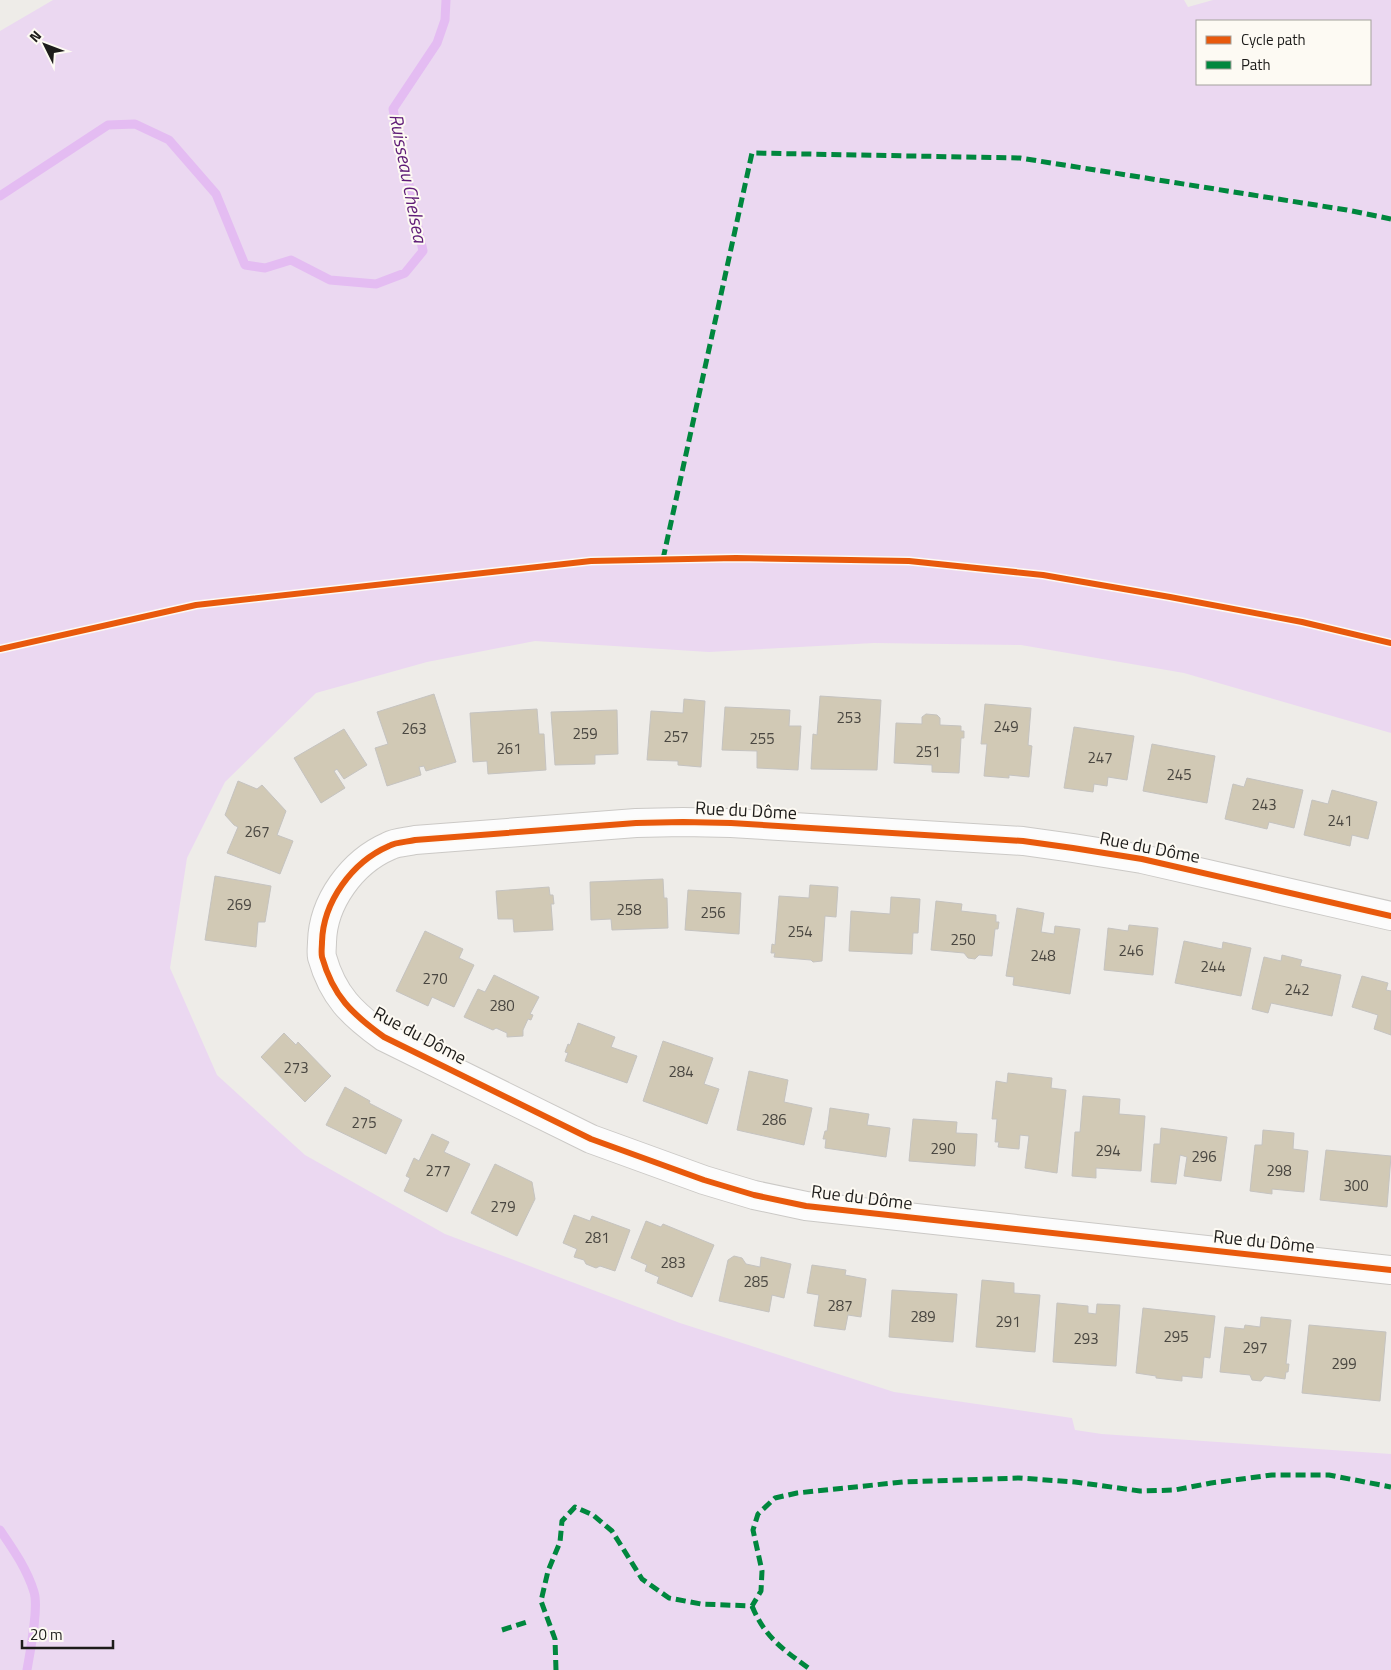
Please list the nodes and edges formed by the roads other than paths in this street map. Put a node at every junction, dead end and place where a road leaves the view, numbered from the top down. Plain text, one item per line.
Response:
1 (1391, 916) edge
2 (1391, 1270) edge

1 - 2 street, Rue du Dôme

